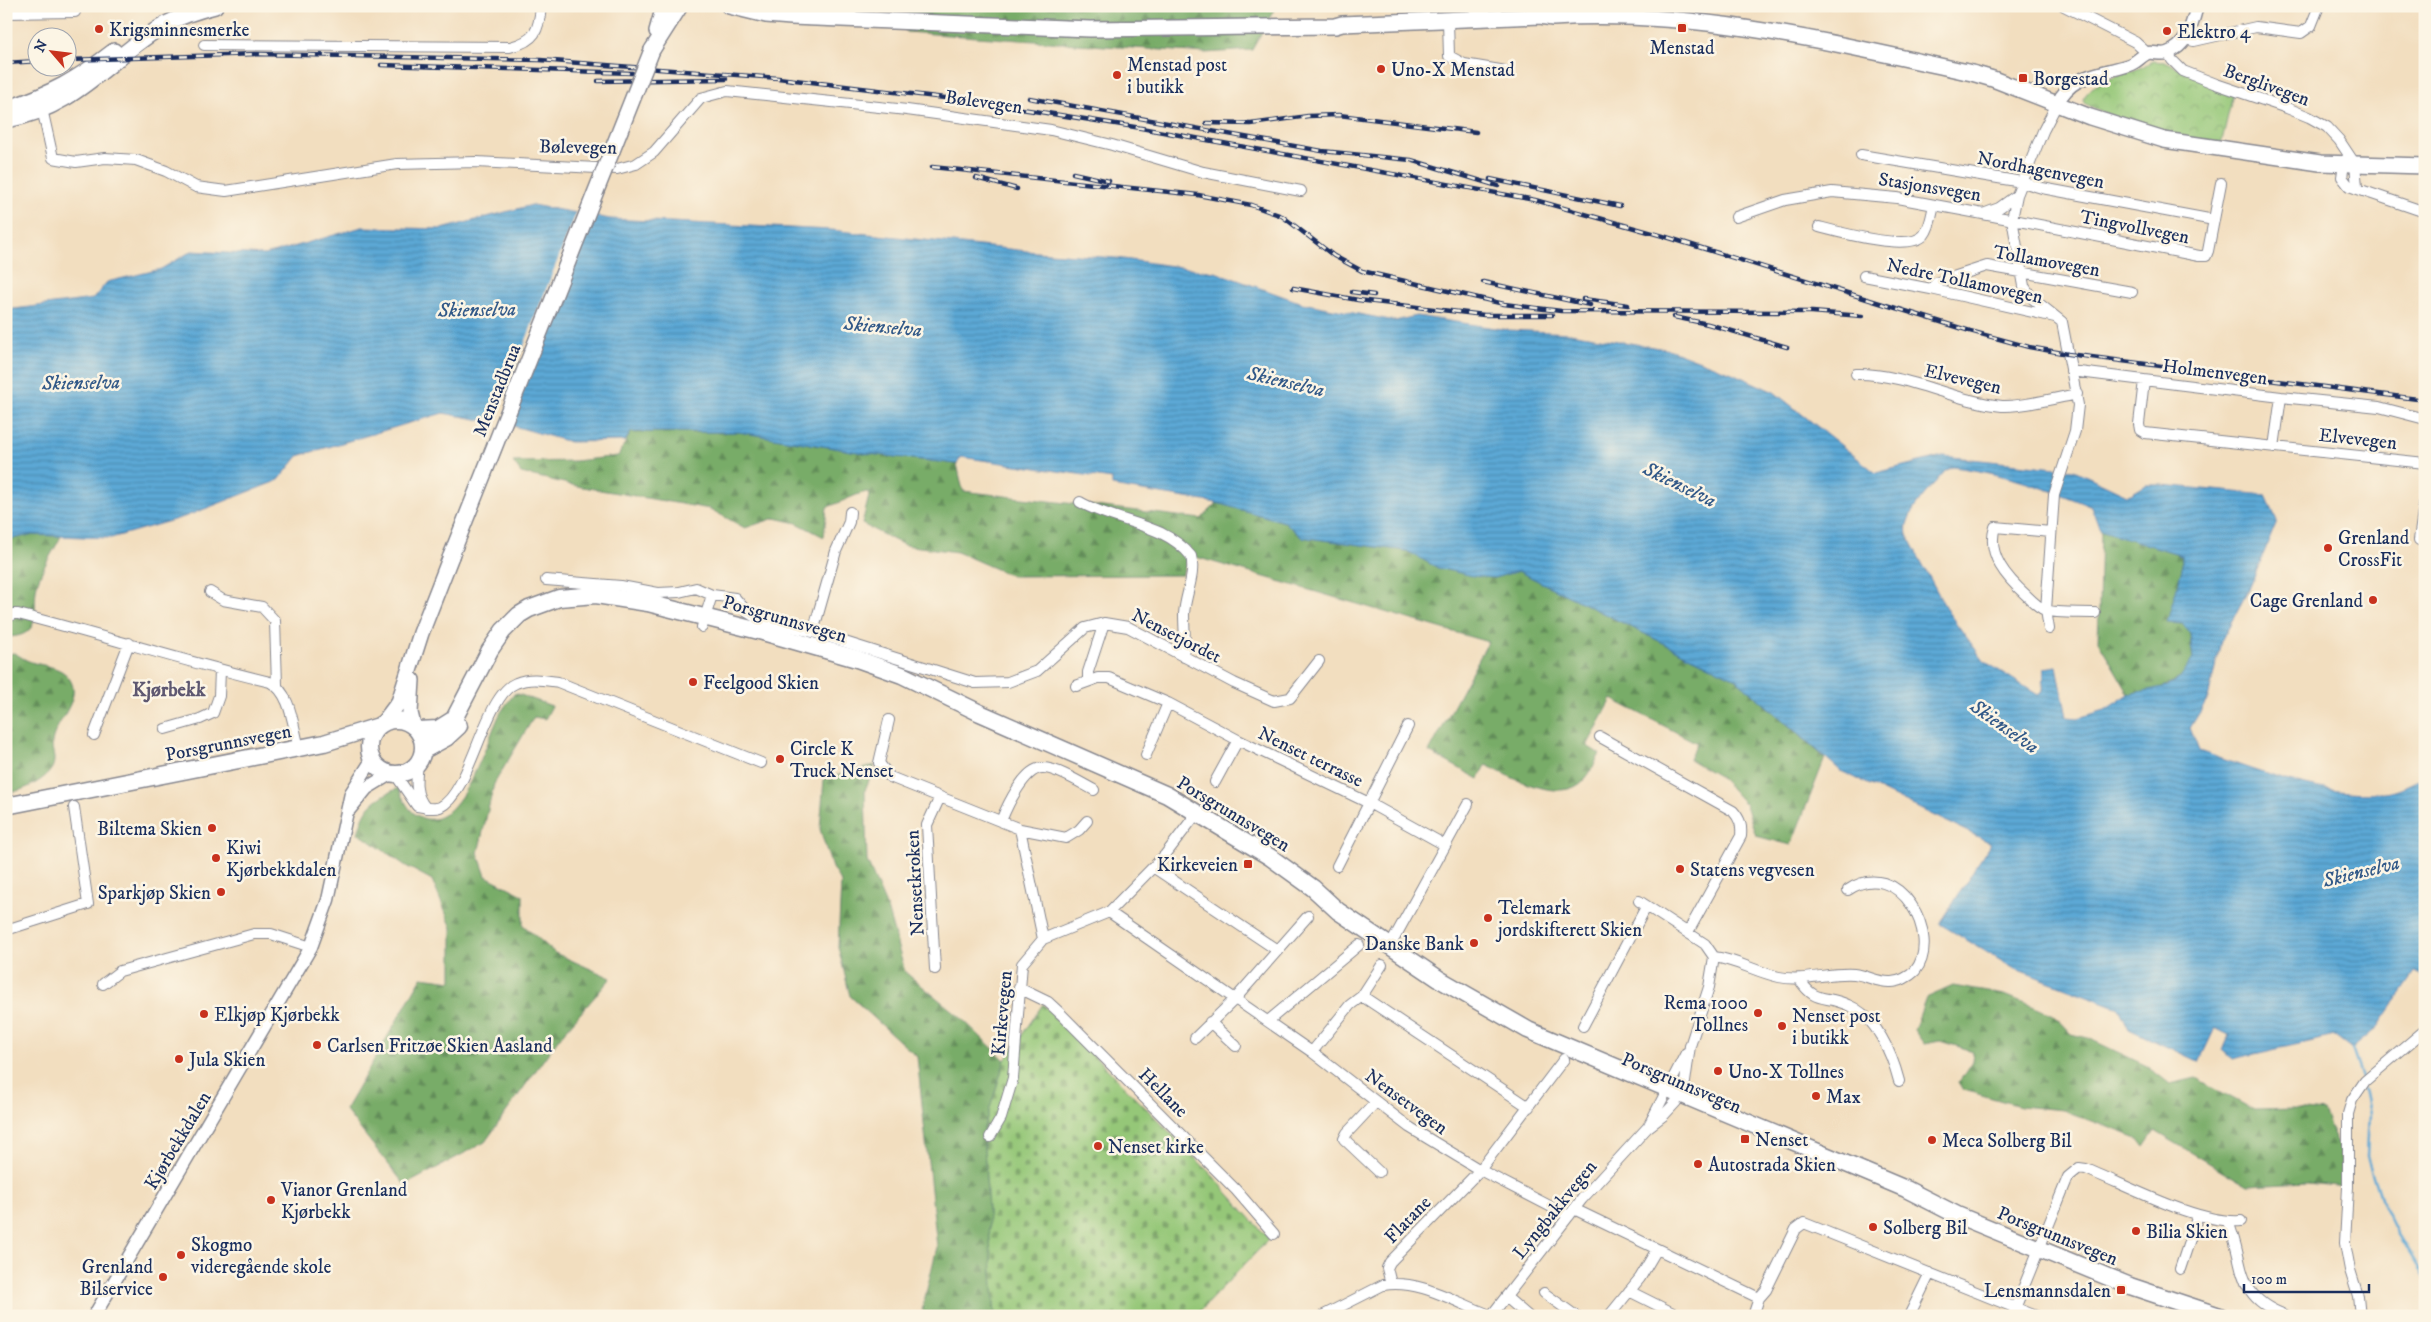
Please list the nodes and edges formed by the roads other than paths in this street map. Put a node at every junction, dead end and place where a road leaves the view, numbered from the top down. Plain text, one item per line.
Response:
1 (193, 6) edge
2 (215, 6) edge
3 (541, 6) edge
4 (664, 6) edge
5 (680, 6) edge
6 (2064, 6) edge
7 (2197, 6) edge
8 (2319, 6) edge
9 (736, 7) edge
10 (2077, 9) edge
11 (1611, 11) edge
12 (75, 12) dead end
13 (6, 13) edge
14 (166, 20) junction
15 (1449, 26) junction
16 (2185, 39) junction
17 (204, 45) dead end
18 (652, 50) junction
19 (2168, 52) junction
20 (2147, 53) junction
21 (1506, 71) dead end
22 (2059, 100) junction
23 (41, 104) junction
24 (6, 109) edge
25 (6, 120) edge
26 (1861, 155) dead end
27 (2347, 157) junction
28 (2425, 158) edge
29 (2425, 166) edge
30 (2022, 182) junction
31 (2221, 183) dead end
32 (1301, 192) dead end
33 (2017, 195) junction
34 (1934, 205) junction
35 (2425, 212) edge
36 (1984, 214) junction
37 (1736, 217) dead end
38 (2012, 219) junction
39 (2214, 220) junction
40 (1819, 227) dead end
41 (2021, 271) junction
42 (1864, 276) dead end
43 (1931, 288) junction
44 (2132, 292) dead end
45 (2058, 318) junction
46 (2071, 371) junction
47 (1856, 374) dead end
48 (2144, 380) junction
49 (2078, 394) junction
50 (2281, 398) junction
51 (2425, 419) edge
52 (2140, 430) joint
53 (2274, 447) junction
54 (2425, 463) edge
55 (2425, 498) edge
56 (1080, 502) dead end
57 (850, 512) dead end
58 (2051, 532) junction
59 (2419, 540) dead end
60 (546, 580) dead end
61 (210, 592) dead end
62 (712, 595) junction
63 (2046, 610) junction
64 (2095, 613) dead end
65 (6, 619) edge
66 (704, 622) junction
67 (1104, 623) junction
68 (2048, 629) dead end
69 (813, 632) junction
70 (129, 643) junction
71 (1184, 657) junction
72 (1319, 661) dead end
73 (413, 663) junction
74 (220, 670) junction
75 (480, 673) junction
76 (1088, 681) junction
77 (277, 685) junction
78 (1076, 686) dead end
79 (1168, 703) junction
80 (889, 720) dead end
81 (381, 724) junction
82 (1408, 726) dead end
83 (416, 728) junction
84 (165, 729) dead end
85 (94, 735) dead end
86 (1600, 737) dead end
87 (1238, 740) junction
88 (324, 743) junction
89 (298, 748) junction
90 (1146, 755) dead end
91 (371, 757) junction
92 (421, 757) junction
93 (761, 762) dead end
94 (392, 774) junction
95 (140, 780) junction
96 (1215, 782) dead end
97 (1094, 790) dead end
98 (940, 797) junction
99 (1369, 804) junction
100 (1468, 804) dead end
101 (6, 806) edge
102 (74, 807) dead end
103 (426, 808) junction
104 (346, 814) junction
105 (6, 816) edge
106 (1195, 817) junction
107 (1087, 821) dead end
108 (1001, 822) junction
109 (1020, 829) junction
110 (1446, 844) junction
111 (1337, 866) dead end
112 (1153, 867) junction
113 (1848, 890) dead end
114 (1109, 912) junction
115 (1308, 916) dead end
116 (6, 930) edge
117 (1688, 932) junction
118 (1043, 938) junction
119 (1359, 945) dead end
120 (1390, 946) junction
121 (311, 947) junction
122 (1277, 950) junction
123 (1714, 957) junction
124 (1382, 965) dead end
125 (935, 969) dead end
126 (1799, 979) junction
127 (103, 984) dead end
128 (1019, 988) junction
129 (1362, 996) junction
130 (1235, 999) junction
131 (1268, 1021) junction
132 (1210, 1022) junction
133 (1583, 1026) dead end
134 (2425, 1030) edge
135 (1194, 1038) dead end
136 (1236, 1046) dead end
137 (1312, 1052) junction
138 (1564, 1059) dead end
139 (1899, 1081) dead end
140 (1672, 1095) junction
141 (1376, 1102) junction
142 (1529, 1107) junction
143 (990, 1137) dead end
144 (1480, 1170) junction
145 (1379, 1172) dead end
146 (1571, 1212) junction
147 (2198, 1215) junction
148 (2241, 1221) dead end
149 (2228, 1222) junction
150 (1274, 1234) dead end
151 (2042, 1244) junction
152 (1658, 1249) junction
153 (2180, 1269) dead end
154 (1930, 1273) junction
155 (1391, 1284) junction
156 (1629, 1291) junction
157 (1544, 1293) dead end
158 (1506, 1297) junction
159 (1759, 1298) junction
160 (2013, 1312) edge
161 (1488, 1314) edge
162 (2285, 1315) edge
163 (94, 1316) edge
164 (1322, 1316) edge
165 (1528, 1316) edge
166 (1576, 1316) edge
167 (1609, 1316) edge
168 (1679, 1316) edge
169 (1753, 1316) edge
170 (1909, 1316) edge
171 (2036, 1316) edge
172 (2220, 1316) edge
173 (2360, 1316) edge

1 - 14 main road
2 - 14 main road
3 - 17 street
4 - 18 main road, Menstadbrua
5 - 18 main road, Menstadbrua
6 - 10 street
7 - 16 street
8 - 16 street
9 - 15 main road
10 - 20 street
11 - 15 main road
11 - 22 main road
12 - 13 street
14 - 23 main road
15 - 21 street
16 - 19 street
18 - 73 main road, Menstadbrua, bridge
19 - 20 street
19 - 27 street, Berglivegen
20 - 22 street
22 - 27 main road
22 - 30 street
23 - 24 main road
23 - 25 main road
23 - 32 street, Bølevegen
26 - 30 street, Nordhagenvegen
27 - 28 main road
27 - 29 main road
27 - 35 street
30 - 33 street
30 - 39 street, Nordhagenvegen
31 - 39 street, Tingvollvegen
33 - 36 street, Stasjonsvegen
33 - 38 street
34 - 36 street, Stasjonsvegen
34 - 37 street, Stasjonsvegen
34 - 40 street
36 - 38 street, Tingvollvegen
38 - 39 street, Tingvollvegen
38 - 41 street
41 - 43 street, Tollamovegen
41 - 44 street, Tollamovegen
41 - 45 street
42 - 43 street, Nedre Tollamovegen
43 - 45 street, Nedre Tollamovegen
45 - 46 street
46 - 48 street, Holmenvegen
46 - 49 street
47 - 49 street, Elvevegen
48 - 50 street, Holmenvegen
48 - 52 street, Holmenvegen
49 - 58 street
50 - 51 street, Holmenvegen
50 - 53 street, Holmenvegen
52 - 53 street, Elvevegen
53 - 54 street, Elvevegen
55 - 59 street
56 - 71 street
57 - 69 street
58 - 63 street
58 - 63 street
60 - 62 street, Porsgrunnsvegen
61 - 77 street
62 - 66 street
62 - 69 street, Porsgrunnsvegen
63 - 64 street
63 - 68 street
65 - 70 street
66 - 75 highway, Porsgrunnsvegen
66 - 106 highway, Porsgrunnsvegen
67 - 69 street, Nensetjordet
67 - 71 street, Nensetjordet
67 - 76 street
70 - 74 street
70 - 85 street
71 - 72 street, Nensetjordet
73 - 81 main road, Menstadbrua
73 - 83 main road, Menstadbrua
74 - 77 street
74 - 84 street
75 - 83 highway, Porsgrunnsvegen
75 - 92 highway, Porsgrunnsvegen
76 - 78 street, Nenset terrasse
76 - 79 street, Nenset terrasse
77 - 89 street
79 - 87 street, Nenset terrasse
79 - 90 street
80 - 98 street
81 - 83 highway
81 - 88 highway, Porsgrunnsvegen
81 - 91 highway
82 - 99 street, Nenset terrasse
83 - 92 highway
86 - 117 street
87 - 96 street, Nenset terrasse
87 - 99 street, Nenset terrasse
88 - 89 highway, Porsgrunnsvegen
88 - 91 highway, Porsgrunnsvegen
89 - 95 highway, Porsgrunnsvegen
91 - 94 highway
91 - 104 street, Kjørbekkdalen
92 - 94 highway
92 - 103 street
93 - 103 street
94 - 103 street
94 - 104 street, Kjørbekkdalen
95 - 101 highway, Porsgrunnsvegen
95 - 105 highway, Porsgrunnsvegen
97 - 108 street
98 - 108 street
98 - 125 street, Nensetkroken
99 - 110 street, Nenset terrasse
99 - 111 street, Nenset terrasse
100 - 110 street
102 - 116 street
104 - 121 street, Kjørbekkdalen
106 - 112 street, Kirkevegen
106 - 120 highway, Porsgrunnsvegen
107 - 109 street
108 - 109 street
109 - 118 street
110 - 120 street
112 - 114 street, Kirkevegen
112 - 122 street
113 - 126 street
114 - 118 street, Kirkevegen
114 - 130 street, Nensetvegen
115 - 122 street
117 - 123 street
117 - 133 street
118 - 128 street, Kirkevegen
119 - 131 street
120 - 140 highway, Porsgrunnsvegen
121 - 127 street
121 - 163 street, Kjørbekkdalen
122 - 130 street
123 - 126 street
123 - 140 street, Lyngbakkvegen
124 - 129 street
126 - 139 street
128 - 143 street, Kirkevegen
128 - 150 street, Hellane
129 - 137 street
129 - 142 street
130 - 131 street, Nensetvegen
130 - 132 street
131 - 137 street, Nensetvegen
132 - 135 street
132 - 136 street
134 - 173 street
137 - 141 street, Nensetvegen
138 - 142 street, Flatane
140 - 146 street, Lyngbakkvegen
140 - 151 highway, Porsgrunnsvegen
141 - 144 street, Nensetvegen
141 - 145 street
142 - 144 street, Flatane
144 - 146 street, Nensetvegen
144 - 155 street, Flatane
146 - 152 street, Nensetvegen
146 - 158 street, Lyngbakkvegen
147 - 149 street
147 - 151 street
147 - 153 street
148 - 149 street
149 - 162 street
151 - 160 street
151 - 172 highway, Porsgrunnsvegen
152 - 156 street
152 - 159 street, Nensetvegen
154 - 159 street
154 - 160 street
154 - 170 street
155 - 161 street
155 - 164 street
156 - 167 street
156 - 168 street
157 - 166 street
158 - 161 street, Lyngbakkvegen
158 - 165 street
159 - 169 street
160 - 171 street

